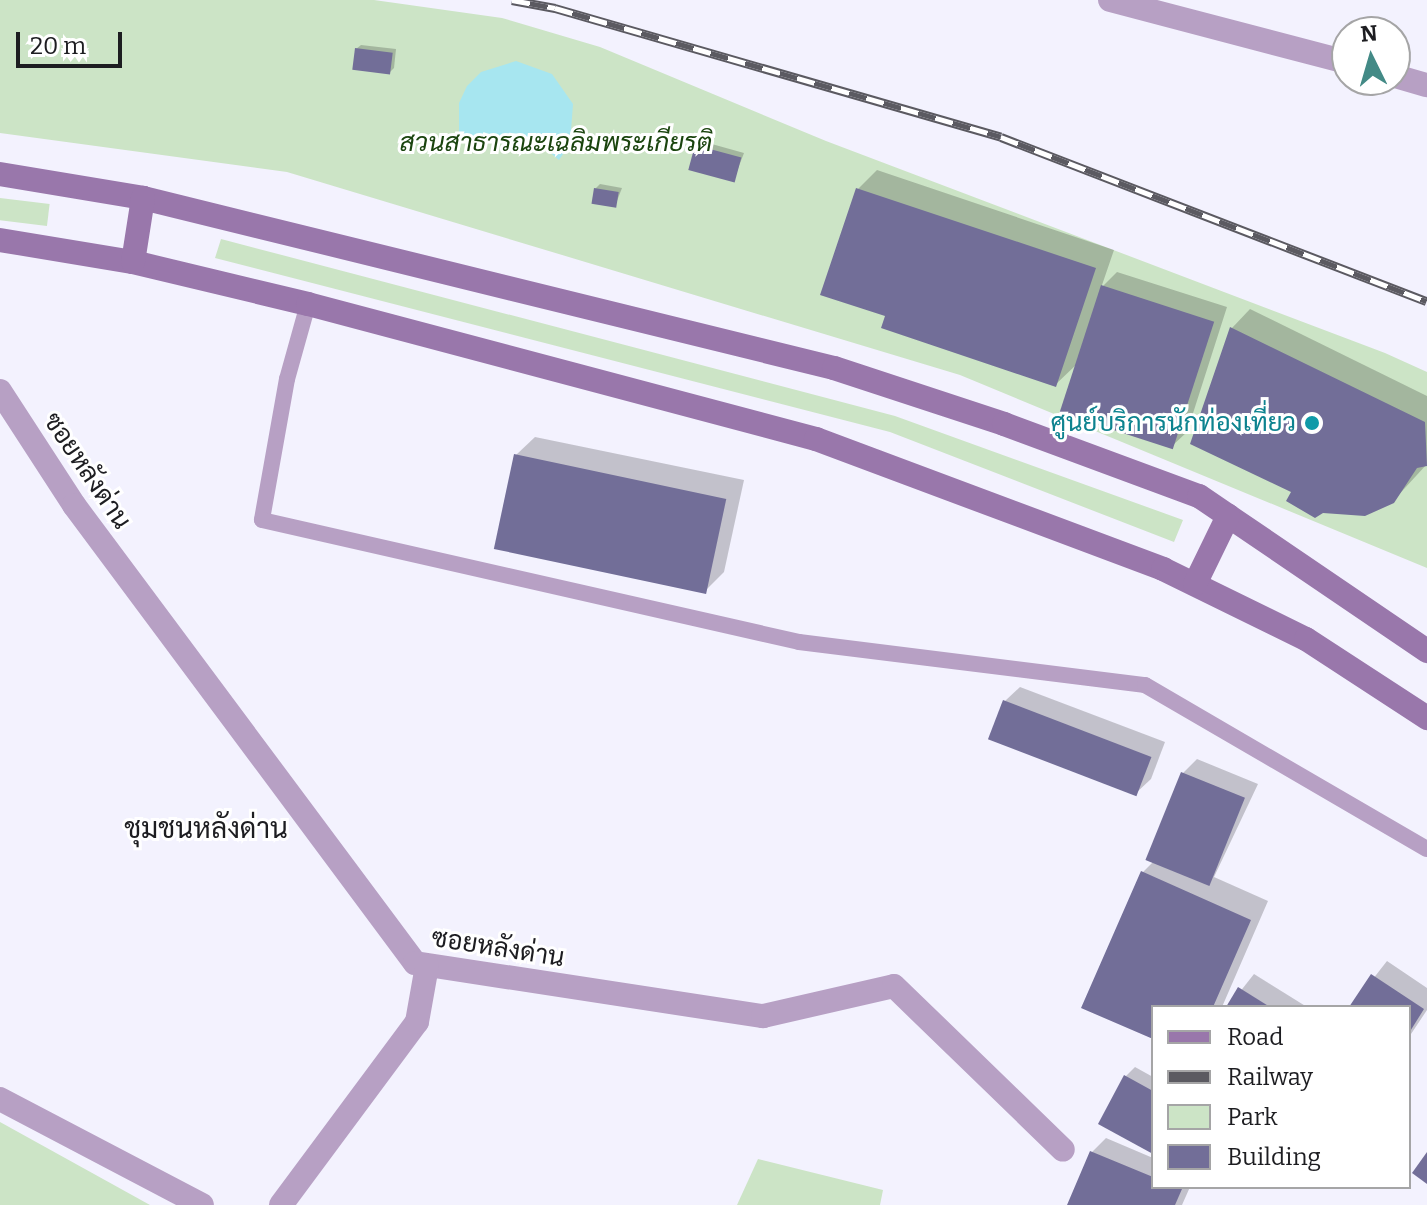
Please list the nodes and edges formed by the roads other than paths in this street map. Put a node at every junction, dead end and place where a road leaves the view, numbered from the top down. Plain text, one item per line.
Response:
1 (1110, 0) edge
2 (1173, 6) edge
3 (1331, 57) edge
4 (0, 174) edge
5 (143, 198) junction
6 (0, 240) edge
7 (133, 262) junction
8 (308, 304) junction
9 (0, 391) edge
10 (1228, 516) junction
11 (1195, 584) junction
12 (1427, 651) edge
13 (1427, 718) edge
14 (1427, 849) edge
15 (427, 966) junction
16 (0, 1099) edge
17 (1063, 1150) dead end
18 (202, 1205) edge
19 (281, 1205) edge

1 - 2 street
2 - 3 street
4 - 5 main road
5 - 7 main road
5 - 10 main road
6 - 7 main road
7 - 8 main road
8 - 11 main road
8 - 14 lane
9 - 15 street, ซอยหลังด่าน
10 - 11 main road
10 - 12 main road
11 - 13 main road
15 - 17 street, ซอยหลังด่าน
15 - 19 street
16 - 18 street

